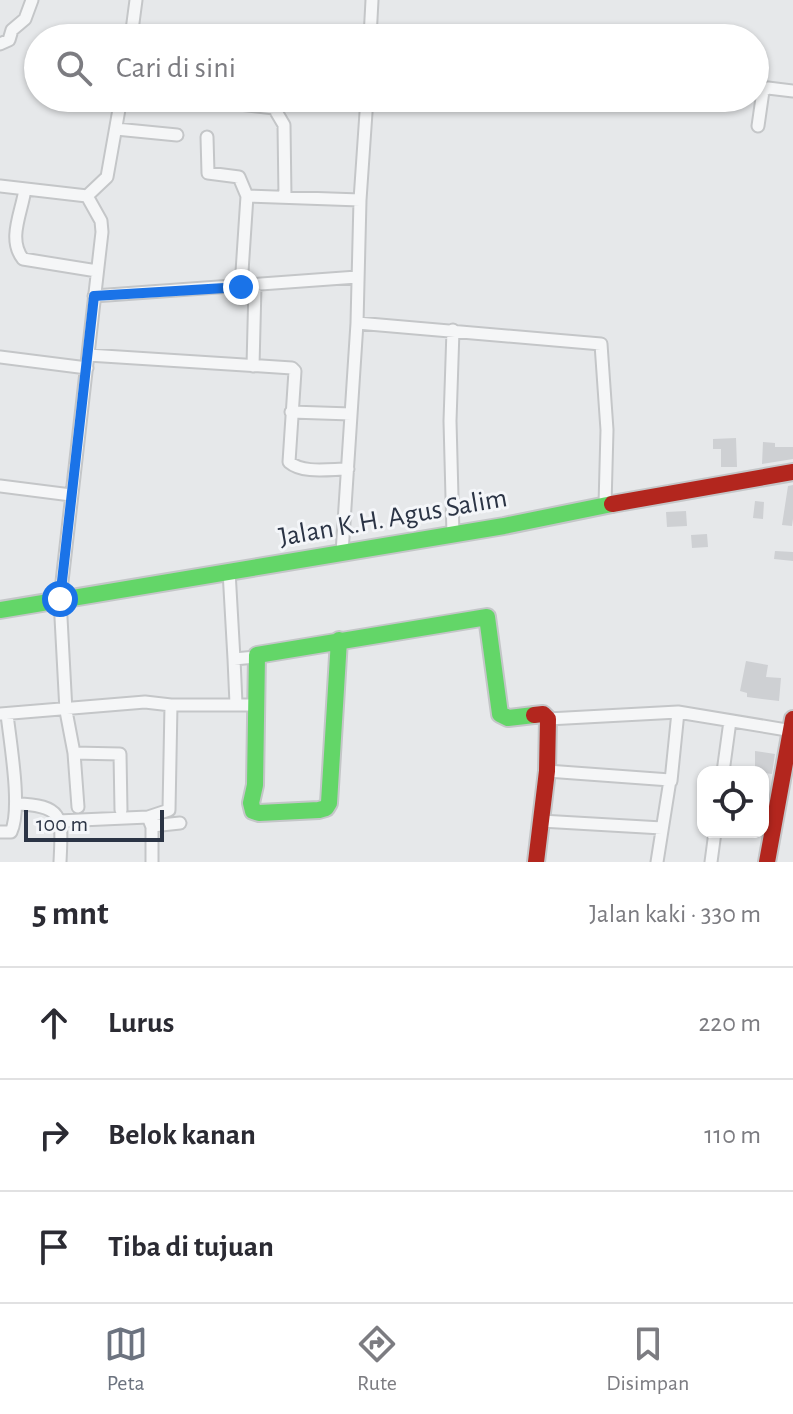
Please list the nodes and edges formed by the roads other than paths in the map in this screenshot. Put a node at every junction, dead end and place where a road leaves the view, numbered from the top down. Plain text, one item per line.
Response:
1 (32, 0) edge
2 (136, 0) edge
3 (372, 0) edge
4 (133, 24) edge
5 (371, 24) edge
6 (0, 44) edge
7 (769, 88) edge
8 (793, 91) edge
9 (119, 112) edge
10 (276, 112) edge
11 (366, 112) edge
12 (761, 112) edge
13 (758, 126) dead end
14 (116, 129) junction
15 (177, 135) dead end
16 (207, 137) dead end
17 (0, 186) edge
18 (25, 189) junction
19 (87, 196) junction
20 (247, 196) junction
21 (285, 197) junction
22 (360, 200) junction
23 (97, 271) junction
24 (357, 277) junction
25 (255, 286) junction
26 (241, 287) junction
27 (94, 296) junction
28 (357, 323) junction
29 (453, 330) junction
30 (88, 355) junction
31 (0, 357) edge
32 (253, 366) junction
33 (87, 368) junction
34 (291, 412) junction
35 (351, 414) junction
36 (348, 469) junction
37 (793, 472) edge
38 (0, 486) edge
39 (71, 495) junction
40 (605, 505) junction
41 (453, 535) junction
42 (342, 553) junction
43 (229, 571) junction
44 (60, 599) junction
45 (0, 610) edge
46 (339, 640) junction
47 (256, 657) junction
48 (234, 659) junction
49 (236, 704) junction
50 (171, 705) junction
51 (255, 705) junction
52 (66, 711) junction
53 (678, 712) junction
54 (3, 714) edge
55 (548, 719) junction
56 (730, 721) junction
57 (792, 727) edge
58 (74, 753) junction
59 (724, 766) edge
60 (547, 771) junction
61 (671, 781) junction
62 (16, 804) junction
63 (78, 807) dead end
64 (121, 810) dead end
65 (58, 821) junction
66 (541, 821) junction
67 (150, 822) junction
68 (180, 823) dead end
69 (662, 828) junction
70 (0, 832) edge
71 (714, 838) edge
72 (60, 862) edge
73 (152, 862) edge
74 (536, 862) edge
75 (657, 862) edge
76 (711, 862) edge
77 (767, 862) edge

1 - 6 street
2 - 4 street
3 - 5 street
7 - 8 street
9 - 14 street
10 - 21 street
11 - 22 street
12 - 13 street
14 - 15 street
14 - 19 street
16 - 20 street
17 - 18 street
18 - 19 street
18 - 23 street
19 - 23 street
20 - 21 street
20 - 26 street
21 - 22 street
22 - 24 street
23 - 27 street
24 - 25 street
24 - 28 street
25 - 26 street
25 - 32 street
26 - 27 street
27 - 30 street
28 - 29 street
28 - 35 street
29 - 40 street
29 - 41 street
30 - 32 street
30 - 33 street
31 - 33 street
32 - 34 street
33 - 39 street
34 - 35 street
34 - 36 street
35 - 36 street
36 - 42 street
37 - 40 main road, Jalan K.H. Agus Salim
38 - 39 street
39 - 44 street
40 - 41 main road, Jalan K.H. Agus Salim
41 - 42 main road, Jalan K.H. Agus Salim
42 - 43 main road, Jalan K.H. Agus Salim
43 - 44 main road, Jalan K.H. Agus Salim
43 - 48 street
44 - 45 main road, Jalan K.H. Agus Salim
44 - 52 street
46 - 47 main road
46 - 51 main road
46 - 55 main road
47 - 48 street
47 - 51 main road
48 - 49 street
49 - 50 street
49 - 51 street
50 - 52 street
50 - 67 street
52 - 54 street
52 - 58 street
53 - 55 street
53 - 56 street
53 - 61 street
54 - 62 street
55 - 60 main road
56 - 57 street
56 - 59 street
57 - 77 main road
58 - 63 street
58 - 64 street
60 - 61 street
60 - 66 main road
61 - 69 street
62 - 65 street
62 - 70 street
65 - 67 street
65 - 72 street
66 - 69 street
66 - 74 main road
67 - 68 street
67 - 73 street
69 - 75 street
71 - 76 street

